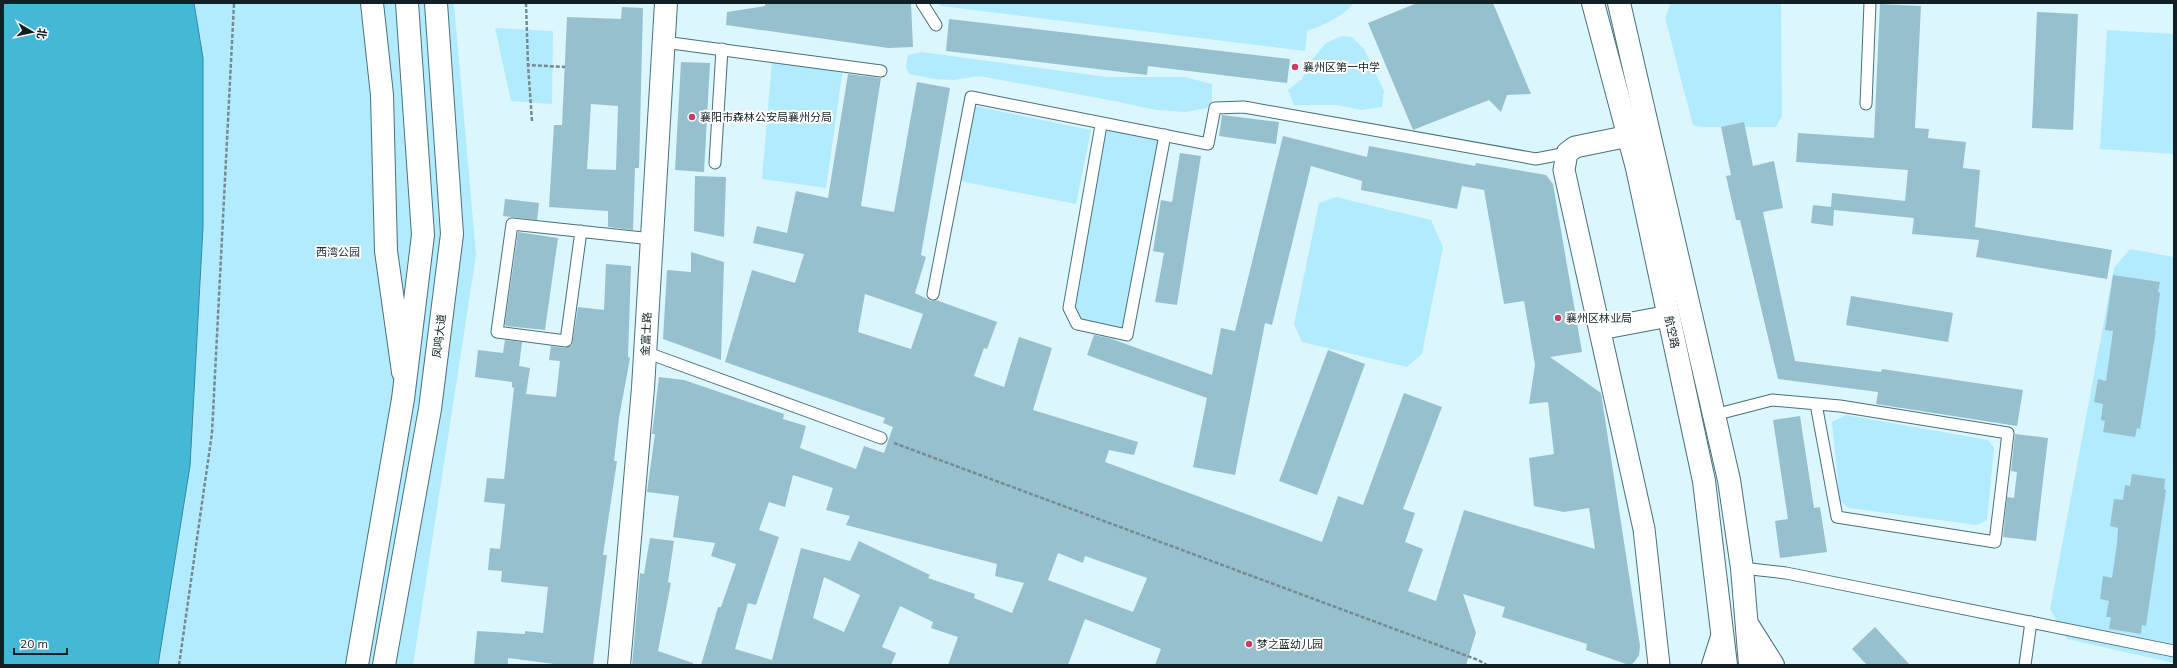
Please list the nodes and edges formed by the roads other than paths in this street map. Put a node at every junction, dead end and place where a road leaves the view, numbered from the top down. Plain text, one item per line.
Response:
1 (372, 3) edge
2 (408, 3) edge
3 (436, 3) edge
4 (666, 3) edge
5 (922, 3) edge
6 (1593, 3) edge
7 (1619, 3) edge
8 (1870, 3) edge
9 (936, 25) dead end
10 (664, 42) junction
11 (722, 49) junction
12 (881, 71) dead end
13 (1866, 104) dead end
14 (1101, 125) junction
15 (1165, 135) junction
16 (1629, 136) junction
17 (1567, 153) junction
18 (715, 162) dead end
19 (581, 231) junction
20 (652, 238) junction
21 (933, 294) dead end
22 (1669, 316) junction
23 (1600, 329) junction
24 (645, 352) junction
25 (404, 383) junction
26 (1816, 404) junction
27 (1714, 415) junction
28 (881, 438) road end
29 (1742, 568) junction
30 (2031, 622) junction
31 (1747, 625) junction
32 (1722, 637) junction
33 (2174, 651) edge
34 (357, 665) edge
35 (384, 665) edge
36 (619, 665) edge
37 (1659, 665) edge
38 (1713, 665) edge
39 (1726, 665) edge
40 (1750, 665) edge
41 (1773, 665) edge
42 (2025, 665) edge

1 - 25 main road
2 - 25 main road
3 - 35 main road, 凤鸣大道
4 - 10 main road, 金富士路
5 - 9 lane
6 - 16 main road, 航空路
7 - 27 main road, 航空路
8 - 13 lane
10 - 11 lane
10 - 20 main road, 金富士路
11 - 12 lane
11 - 18 lane
14 - 15 lane
14 - 15 lane
14 - 21 lane
15 - 17 lane
16 - 17 street
16 - 22 main road, 航空路
17 - 23 street
19 - 19 lane
19 - 20 lane
20 - 24 main road, 金富士路
22 - 23 street
22 - 32 main road, 航空路
23 - 37 street
24 - 28 lane
24 - 36 main road, 金富士路
25 - 34 main road
26 - 26 lane
26 - 27 lane
27 - 29 main road, 航空路
29 - 30 lane
29 - 31 main road, 航空路
30 - 33 lane
30 - 42 lane
31 - 40 main road, 航空路
31 - 41 main road
32 - 38 main road
32 - 39 main road, 航空路

